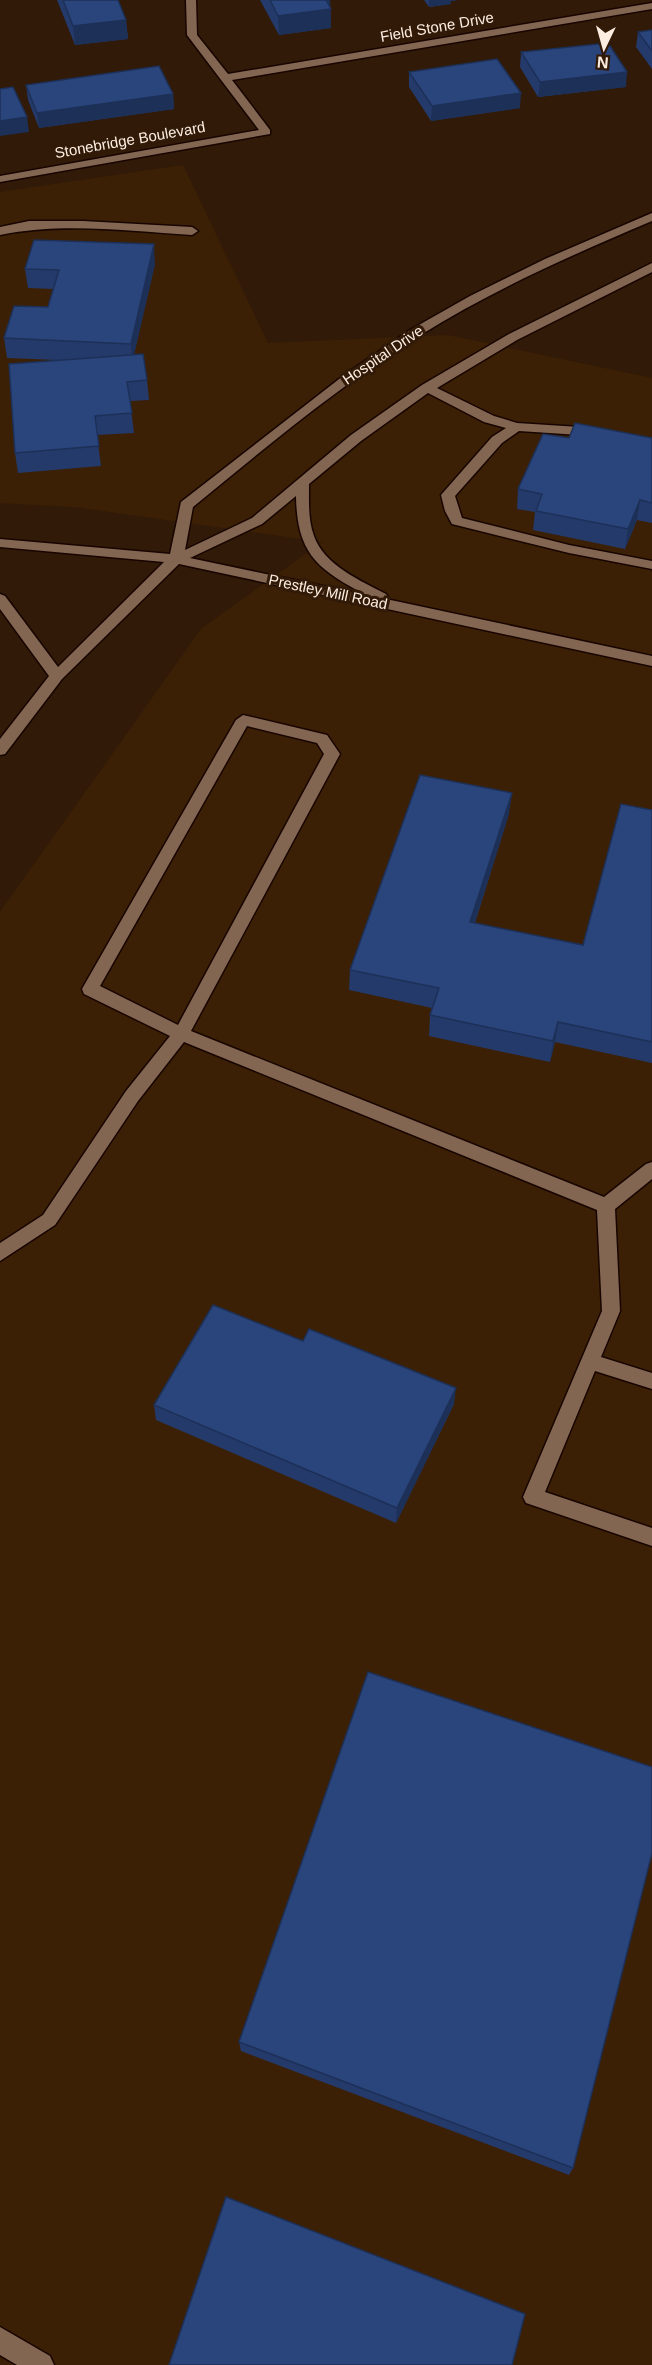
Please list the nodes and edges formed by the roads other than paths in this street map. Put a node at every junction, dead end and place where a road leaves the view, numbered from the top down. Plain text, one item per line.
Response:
1 (191, 0) edge
2 (652, 6) edge
3 (226, 78) junction
4 (0, 179) edge
5 (652, 217) edge
6 (0, 231) edge
7 (192, 231) dead end
8 (652, 267) edge
9 (427, 388) junction
10 (516, 427) junction
11 (605, 434) edge
12 (302, 483) junction
13 (0, 543) edge
14 (176, 559) junction
15 (652, 565) edge
16 (0, 599) edge
17 (404, 608) junction
18 (652, 662) edge
19 (57, 676) junction
20 (0, 750) edge
21 (181, 1034) junction
22 (652, 1169) edge
23 (606, 1206) junction
24 (0, 1253) edge
25 (589, 1361) junction
26 (652, 1381) edge
27 (652, 1537) edge
28 (0, 2340) edge
29 (42, 2365) edge

1 - 3 street
2 - 3 street, Field Stone Drive
3 - 4 street, Stonebridge Boulevard
5 - 14 street, Hospital Drive
6 - 7 street
8 - 9 street
9 - 10 street
9 - 12 street
10 - 11 street
10 - 15 street
12 - 14 street
12 - 17 street
13 - 14 street, Prestley Mill Road
14 - 17 street, Prestley Mill Road
14 - 19 street
16 - 19 street
17 - 18 street, Prestley Mill Road
19 - 20 street
21 - 21 street
21 - 23 street
21 - 24 street
22 - 23 street
23 - 25 street
25 - 26 street
25 - 27 street
28 - 29 street

